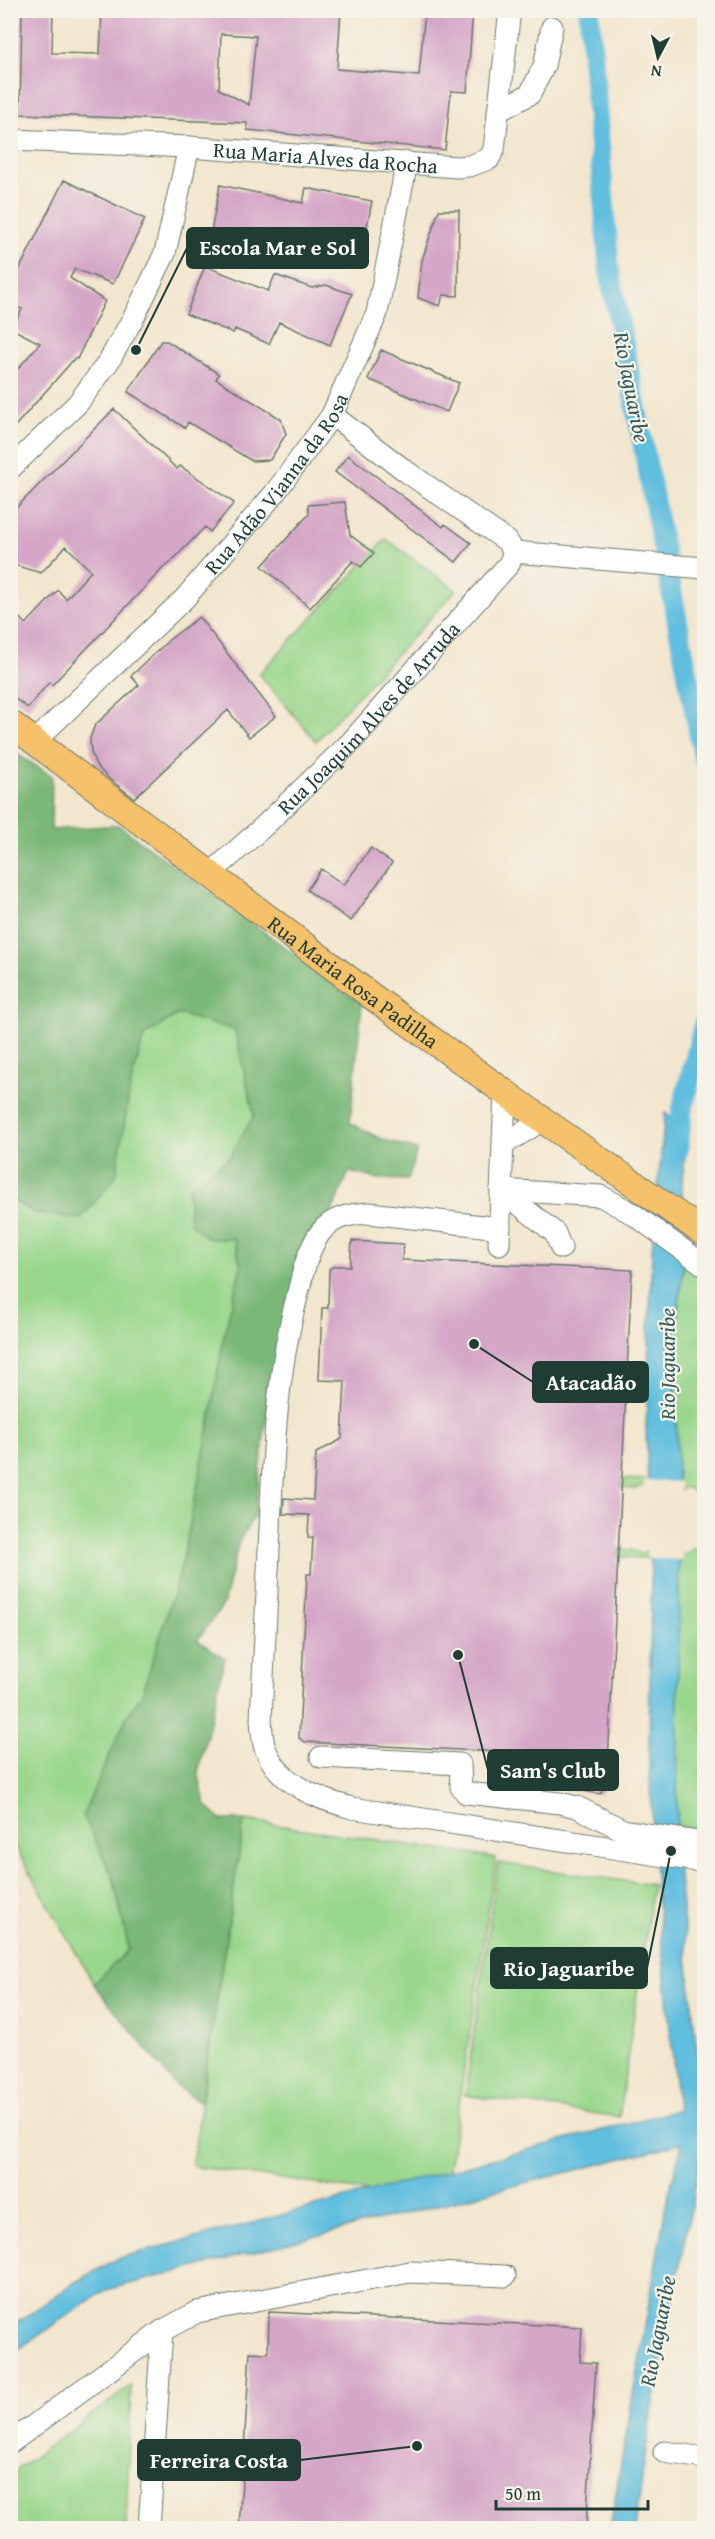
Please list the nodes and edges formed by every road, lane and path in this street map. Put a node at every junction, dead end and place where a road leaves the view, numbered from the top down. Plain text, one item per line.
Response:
1 (510, 10) edge
2 (552, 27) dead end
3 (498, 111) junction
4 (10, 140) edge
5 (189, 147) junction
6 (407, 162) junction
7 (332, 415) junction
8 (10, 469) edge
9 (514, 552) junction
10 (703, 568) edge
11 (10, 723) edge
12 (35, 741) junction
13 (209, 875) junction
14 (506, 1093) junction
15 (543, 1120) junction
16 (504, 1144) junction
17 (501, 1190) junction
18 (694, 1236) edge
19 (561, 1248) dead end
20 (705, 1265) edge
21 (321, 1757) dead end
22 (644, 1843) junction
23 (705, 1843) edge
24 (683, 1849) junction
25 (705, 1862) edge
26 (505, 2276) dead end
27 (162, 2331) junction
28 (10, 2443) edge
29 (664, 2452) dead end
30 (705, 2458) edge
31 (149, 2529) edge

1 - 3 street, Rua Maria Alves da Rocha
2 - 3 street
3 - 6 street, Rua Maria Alves da Rocha
4 - 5 street, Rua Maria Alves da Rocha
5 - 6 street, Rua Maria Alves da Rocha
5 - 8 street
6 - 7 street, Rua Adão Vianna da Rosa
7 - 9 street
7 - 12 street, Rua Adão Vianna da Rosa
9 - 10 street
9 - 13 street, Rua Joaquim Alves de Arruda
11 - 12 main road, Rua Maria Rosa Padilha
12 - 13 main road, Rua Maria Rosa Padilha
13 - 14 main road, Rua Maria Rosa Padilha
14 - 15 main road, Rua Maria Rosa Padilha
14 - 16 street
15 - 16 street
15 - 18 main road, Rua Maria Rosa Padilha
16 - 17 street
17 - 18 street
17 - 19 street
17 - 22 street
18 - 20 street
21 - 22 street
22 - 24 street
23 - 24 street
24 - 25 street
26 - 27 street
27 - 28 street
27 - 31 street
29 - 30 street

